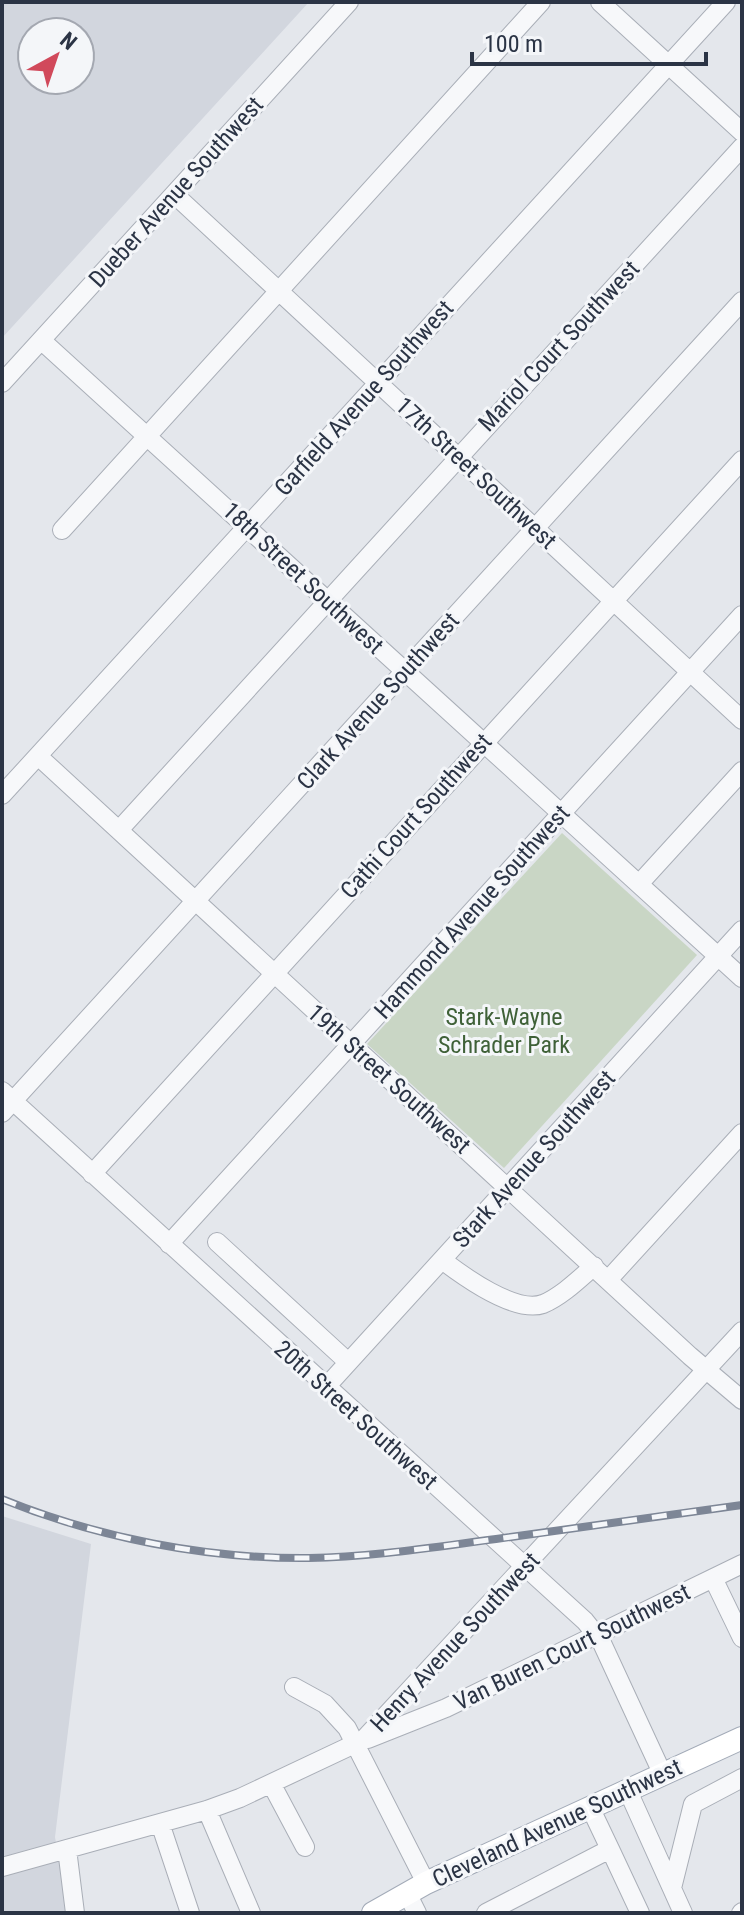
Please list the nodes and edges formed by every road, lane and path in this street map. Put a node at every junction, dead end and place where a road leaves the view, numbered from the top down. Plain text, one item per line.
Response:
1 (349, 2) edge
2 (541, 2) edge
3 (600, 2) edge
4 (726, 2) edge
5 (668, 64) junction
6 (742, 132) edge
7 (742, 147) edge
8 (174, 194) junction
9 (280, 292) junction
10 (742, 301) edge
11 (41, 340) junction
12 (2, 383) edge
13 (378, 383) junction
14 (148, 435) junction
15 (457, 457) junction
16 (742, 460) edge
17 (247, 527) junction
18 (535, 527) junction
19 (62, 530) dead end
20 (614, 600) junction
21 (327, 601) junction
22 (742, 615) edge
23 (404, 672) junction
24 (691, 673) junction
25 (742, 720) edge
26 (482, 742) junction
27 (38, 756) junction
28 (742, 771) edge
29 (2, 795) edge
30 (561, 814) junction
31 (119, 830) junction
32 (639, 884) junction
33 (196, 901) junction
34 (742, 930) edge
35 (718, 956) junction
36 (273, 973) junction
37 (742, 978) edge
38 (351, 1044) junction
39 (6, 1102) edge
40 (742, 1133) edge
41 (92, 1174) junction
42 (508, 1188) junction
43 (217, 1242) dead end
44 (169, 1244) junction
45 (442, 1260) junction
46 (241, 1265) junction
47 (594, 1266) junction
48 (608, 1280) junction
49 (218, 1289) junction
50 (742, 1331) edge
51 (348, 1362) junction
52 (707, 1370) junction
53 (326, 1387) junction
54 (742, 1400) edge
55 (742, 1564) edge
56 (524, 1567) junction
57 (713, 1578) junction
58 (597, 1635) junction
59 (742, 1638) edge
60 (294, 1687) dead end
61 (742, 1738) edge
62 (356, 1744) junction
63 (663, 1775) junction
64 (742, 1778) edge
65 (272, 1785) junction
66 (628, 1791) junction
67 (590, 1807) junction
68 (207, 1810) junction
69 (160, 1823) junction
70 (305, 1847) dead end
71 (67, 1849) junction
72 (610, 1849) junction
73 (2, 1867) edge
74 (672, 1888) junction
75 (417, 1896) edge
76 (75, 1913) edge
77 (190, 1913) edge
78 (251, 1913) edge
79 (373, 1913) edge
80 (486, 1913) edge
81 (640, 1913) edge
82 (683, 1913) edge

1 - 8 street, Dueber Avenue Southwest
2 - 9 street
3 - 5 street
4 - 5 street, Garfield Avenue Southwest
5 - 6 street
5 - 13 street, Garfield Avenue Southwest
7 - 15 street, Mariol Court Southwest
8 - 9 street, 17th Street Southwest
8 - 11 street, Dueber Avenue Southwest
9 - 13 street, 17th Street Southwest
9 - 14 street
10 - 18 street, Clark Avenue Southwest
11 - 12 street, Dueber Avenue Southwest
11 - 14 street, 18th Street Southwest
13 - 15 street, 17th Street Southwest
13 - 17 street, Garfield Avenue Southwest
14 - 17 street, 18th Street Southwest
14 - 19 street
15 - 18 street, 17th Street Southwest
15 - 21 street, Mariol Court Southwest
16 - 20 street, Cathi Court Southwest
17 - 21 street, 18th Street Southwest
17 - 27 street, Garfield Avenue Southwest
18 - 20 street, 17th Street Southwest
18 - 23 street, Clark Avenue Southwest
20 - 24 street, 17th Street Southwest
20 - 26 street, Cathi Court Southwest
21 - 23 street, 18th Street Southwest
21 - 31 street, Mariol Court Southwest
22 - 24 street, Hammond Avenue Southwest
23 - 26 street, 18th Street Southwest
23 - 33 street, Clark Avenue Southwest
24 - 25 street, 17th Street Southwest
24 - 30 street, Hammond Avenue Southwest
26 - 30 street, 18th Street Southwest
26 - 36 street, Cathi Court Southwest
27 - 29 street, Garfield Avenue Southwest
27 - 31 street, 19th Street Southwest
28 - 32 street
30 - 32 street, 18th Street Southwest
30 - 38 street, Hammond Avenue Southwest
31 - 33 street, 19th Street Southwest
32 - 35 street, 18th Street Southwest
33 - 36 street, 19th Street Southwest
33 - 39 street, Clark Avenue Southwest
34 - 35 street, Stark Avenue Southwest
35 - 37 street, 18th Street Southwest
35 - 42 street, Stark Avenue Southwest
36 - 38 street, 19th Street Southwest
36 - 41 street, Cathi Court Southwest
38 - 42 street, 19th Street Southwest
38 - 44 street, Hammond Avenue Southwest
39 - 41 street, 20th Street Southwest
40 - 48 street
41 - 44 street, 20th Street Southwest
42 - 45 street, Stark Avenue Southwest
42 - 47 street, 19th Street Southwest
43 - 46 street
44 - 49 street, 20th Street Southwest
45 - 47 street
45 - 51 street, Stark Avenue Southwest
46 - 49 street
46 - 51 street
47 - 48 street, 19th Street Southwest
48 - 52 street, 19th Street Southwest
49 - 53 street, 20th Street Southwest
50 - 52 street, Henry Avenue Southwest
51 - 53 street, Stark Avenue Southwest
52 - 54 street, 19th Street Southwest
52 - 56 street, Henry Avenue Southwest
53 - 56 street, 20th Street Southwest
55 - 57 street, Van Buren Court Southwest
56 - 58 street, 20th Street Southwest
56 - 62 street, Henry Avenue Southwest
57 - 58 street, Van Buren Court Southwest
57 - 59 street
58 - 62 street, Van Buren Court Southwest
58 - 63 street, 20th Street Southwest
60 - 62 street
61 - 63 main road, Cleveland Avenue Southwest
62 - 65 street, Henry Avenue Southwest
62 - 75 street
63 - 66 main road, Cleveland Avenue Southwest
64 - 74 street
65 - 68 street, Henry Avenue Southwest
65 - 70 street
66 - 67 main road, Cleveland Avenue Southwest
66 - 74 street
67 - 72 street
67 - 75 main road, Cleveland Avenue Southwest
68 - 69 street, Henry Avenue Southwest
68 - 78 street
69 - 71 street, Henry Avenue Southwest
69 - 77 street
71 - 73 street, Henry Avenue Southwest
71 - 76 street
72 - 80 street
72 - 81 street
74 - 82 street
75 - 79 main road, Cleveland Avenue Southwest

